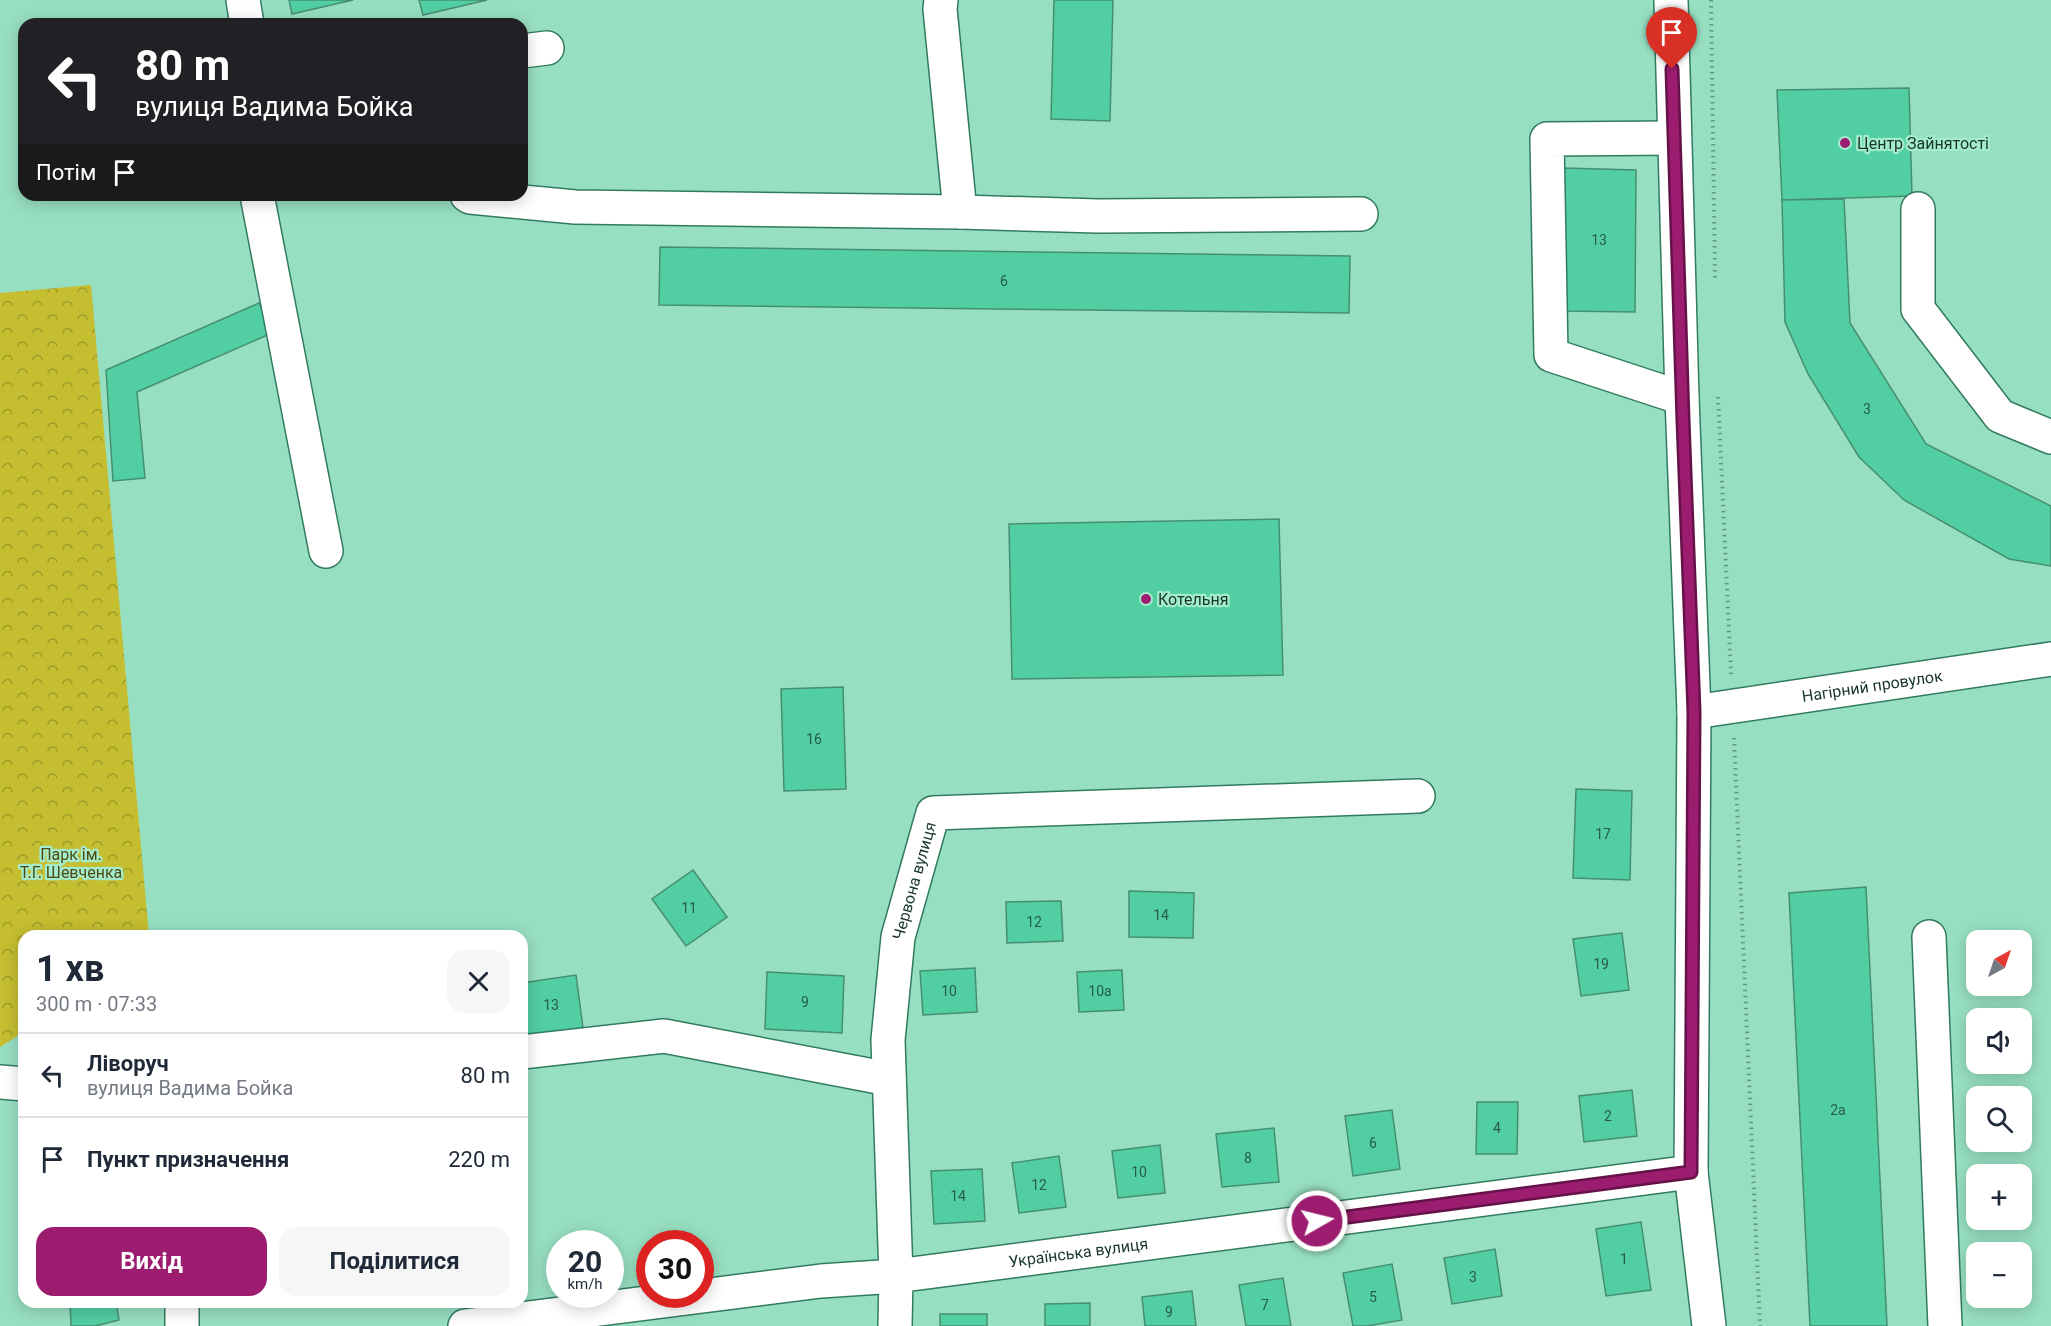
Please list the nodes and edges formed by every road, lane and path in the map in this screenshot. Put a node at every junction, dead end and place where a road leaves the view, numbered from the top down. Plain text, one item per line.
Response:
1 (243, 0) edge
2 (941, 0) edge
3 (1671, 0) edge
4 (1711, 0) edge
5 (246, 18) edge
6 (1674, 138) junction
7 (258, 201) edge
8 (505, 201) edge
9 (1918, 210) dead end
10 (960, 212) junction
11 (1361, 214) dead end
12 (1715, 279) dead end
13 (1718, 396) dead end
14 (1682, 398) junction
15 (2051, 437) edge
16 (326, 551) dead end
17 (2051, 659) edge
18 (1732, 707) junction
19 (1694, 712) junction
20 (1419, 796) dead end
21 (1929, 937) dead end
22 (528, 1051) edge
23 (889, 1078) junction
24 (0, 1082) edge
25 (18, 1084) edge
26 (1691, 1172) junction
27 (896, 1276) junction
28 (182, 1308) edge
29 (182, 1326) edge
30 (465, 1326) edge
31 (895, 1326) edge
32 (1709, 1326) edge
33 (1760, 1326) edge
34 (1945, 1326) edge

1 - 5 street
2 - 10 street
3 - 6 street
4 - 12 path
6 - 14 street
6 - 14 street
7 - 16 street
8 - 10 street
9 - 15 street
10 - 11 street
13 - 18 path
14 - 19 street
17 - 18 street, Нагірний провулок
18 - 19 street, Нагірний провулок
18 - 33 path
19 - 26 street
20 - 23 street, Червона вулиця
21 - 34 street
22 - 23 street
23 - 27 street, Червона вулиця
24 - 25 street
26 - 27 street, Українська вулиця
26 - 32 street
27 - 30 street, Українська вулиця
27 - 31 street, Червона вулиця
28 - 29 street

